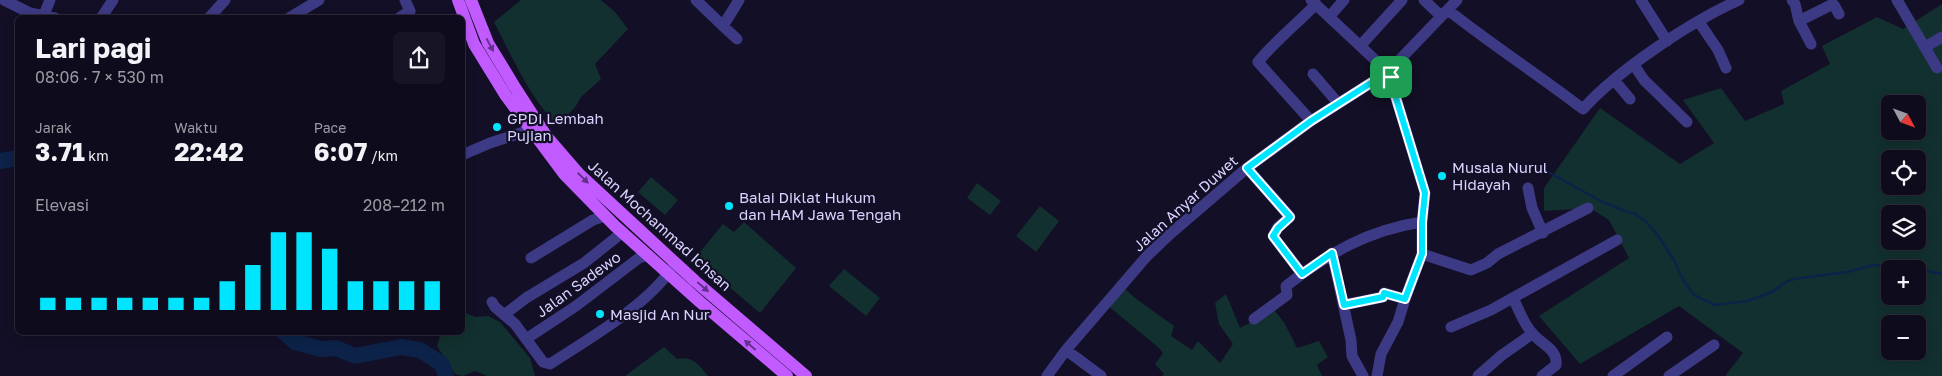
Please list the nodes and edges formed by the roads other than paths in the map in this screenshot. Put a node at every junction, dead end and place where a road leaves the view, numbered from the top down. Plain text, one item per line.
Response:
1 (4, 0) edge
2 (50, 0) edge
3 (113, 0) edge
4 (225, 0) edge
5 (320, 0) edge
6 (405, 0) edge
7 (458, 0) edge
8 (471, 0) edge
9 (739, 0) edge
10 (1344, 0) edge
11 (1402, 0) edge
12 (1424, 0) edge
13 (1457, 0) edge
14 (1641, 0) edge
15 (1739, 0) edge
16 (1897, 0) edge
17 (699, 1) edge
18 (1797, 1) edge
19 (1314, 2) edge
20 (309, 13) edge
21 (1445, 13) junction
22 (1839, 14) dead end
23 (44, 15) edge
24 (49, 15) edge
25 (102, 15) edge
26 (211, 15) edge
27 (404, 15) edge
28 (463, 15) edge
29 (1330, 16) junction
30 (465, 19) edge
31 (1699, 22) junction
32 (1799, 22) junction
33 (723, 26) junction
34 (1942, 37) edge
35 (737, 39) dead end
36 (1667, 41) junction
37 (1811, 44) dead end
38 (1361, 45) junction
39 (1925, 48) junction
40 (1634, 65) junction
41 (1726, 68) dead end
42 (1937, 68) dead end
43 (1388, 72) junction
44 (1313, 74) dead end
45 (1614, 80) junction
46 (511, 92) junction
47 (1630, 99) dead end
48 (1338, 104) junction
49 (1311, 121) junction
50 (1686, 122) dead end
51 (530, 130) junction
52 (465, 154) edge
53 (1247, 168) junction
54 (1528, 188) dead end
55 (1588, 208) dead end
56 (605, 216) junction
57 (1422, 222) junction
58 (623, 232) junction
59 (1543, 232) junction
60 (1617, 240) dead end
61 (1332, 253) junction
62 (648, 254) junction
63 (1422, 254) junction
64 (531, 258) dead end
65 (672, 268) junction
66 (1302, 274) junction
67 (1513, 298) junction
68 (1405, 299) junction
69 (492, 302) dead end
70 (1344, 305) junction
71 (504, 315) junction
72 (1254, 319) dead end
73 (1451, 327) dead end
74 (1532, 334) junction
75 (1667, 337) dead end
76 (526, 339) junction
77 (1714, 345) dead end
78 (1066, 350) junction
79 (1628, 366) junction
80 (788, 376) edge
81 (806, 376) edge
82 (1047, 376) edge
83 (1100, 376) edge
84 (1362, 376) edge
85 (1376, 376) edge
86 (1478, 376) edge
87 (1542, 376) edge
88 (1613, 376) edge
89 (1635, 376) edge
90 (1669, 376) edge

1 - 23 street
2 - 24 street
3 - 25 street
4 - 26 street
5 - 20 street
6 - 27 street
7 - 28 main road, Jalan Mochammad Ichsan
8 -> 46 main road, Jalan Mochammad Ichsan
9 - 33 street
10 - 29 street
11 - 38 street
12 - 21 street
13 - 21 street, Jalan Anyar Duwet
14 - 36 street
15 - 31 street
16 - 39 street
17 - 33 street
18 - 32 street
19 - 29 street
19 - 49 street
21 - 43 street, Jalan Anyar Duwet
21 - 45 street
22 - 32 street
29 - 38 street
30 - 46 main road, Jalan Mochammad Ichsan
31 - 36 street
31 - 41 street
32 - 37 street
33 - 35 street
34 - 39 street
36 - 40 street
38 - 43 street
39 - 42 street
40 - 45 street
40 - 50 street
43 - 48 street, Jalan Anyar Duwet
43 - 57 street
44 - 48 street
45 - 47 street
46 - 51 main road, Jalan Mochammad Ichsan
46 -> 65 main road, Jalan Mochammad Ichsan
48 - 49 street, Jalan Anyar Duwet
49 - 53 street, Jalan Anyar Duwet
51 - 52 street
51 - 56 main road, Jalan Mochammad Ichsan
53 - 66 street
53 - 78 street, Jalan Anyar Duwet
54 - 59 street
55 - 59 street
56 - 58 main road, Jalan Mochammad Ichsan
56 - 64 street
57 - 61 street
57 - 63 street
58 - 62 main road, Jalan Mochammad Ichsan
58 - 71 street
59 - 63 street
60 - 67 street
61 - 66 street
61 - 70 street
62 - 65 main road, Jalan Mochammad Ichsan
62 - 76 street, Jalan Sadewo
63 - 68 street
65 - 76 street
80 -> 65 main road, Jalan Mochammad Ichsan
65 -> 81 main road, Jalan Mochammad Ichsan
66 - 72 street
67 - 73 street
67 - 74 street
68 - 70 street
68 - 85 street
69 - 71 street
70 - 84 street
71 - 76 street
74 - 86 street
74 - 87 street
75 - 79 street
77 - 90 street
78 - 82 street, Jalan Anyar Duwet
78 - 83 street
79 - 88 street
79 - 89 street

